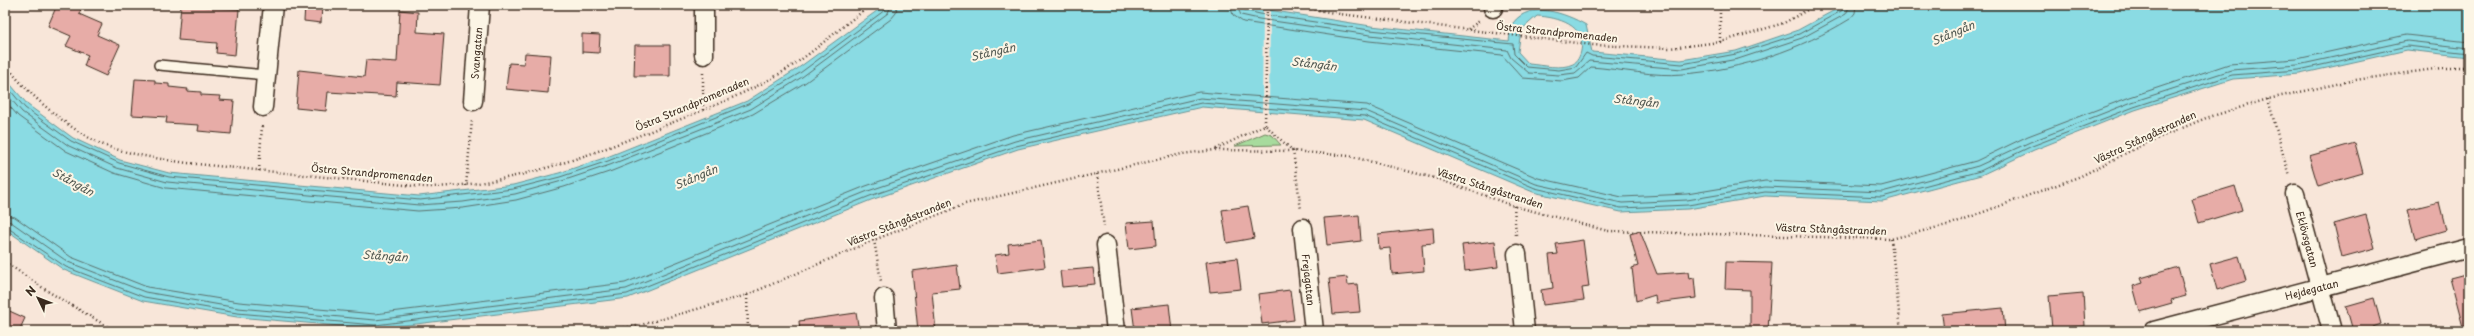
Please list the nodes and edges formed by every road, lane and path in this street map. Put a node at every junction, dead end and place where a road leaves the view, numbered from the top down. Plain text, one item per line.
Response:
1 (273, 5) edge
2 (480, 5) edge
3 (704, 5) edge
4 (872, 5) edge
5 (1267, 5) edge
6 (1291, 5) edge
7 (1720, 5) edge
8 (1816, 5) edge
9 (1720, 42) junction
10 (704, 55) joint
11 (5, 63) edge
12 (159, 65) dead end
13 (2469, 68) edge
14 (266, 75) junction
15 (2268, 99) junction
16 (473, 101) dead end
17 (263, 107) joint
18 (703, 110) junction
19 (472, 122) dead end
20 (1265, 125) junction
21 (1215, 150) junction
22 (1294, 151) junction
23 (2287, 167) dead end
24 (259, 171) junction
25 (1098, 174) junction
26 (466, 186) junction
27 (2294, 194) dead end
28 (1514, 206) junction
29 (1303, 228) joint
30 (1891, 239) junction
31 (874, 240) junction
32 (1106, 245) joint
33 (2469, 248) edge
34 (1517, 254) joint
35 (5, 262) edge
36 (2320, 288) junction
37 (746, 295) junction
38 (884, 298) joint
39 (115, 331) edge
40 (596, 331) edge
41 (748, 331) edge
42 (887, 331) edge
43 (1116, 331) edge
44 (1314, 331) edge
45 (1525, 331) edge
46 (1901, 331) edge
47 (2154, 331) edge
48 (2332, 331) edge

1 - 14 street
2 - 16 street, Svangatan
3 - 10 street
4 - 18 path, Östra Strandpromenaden
5 - 20 path
6 - 9 path, Östra Strandpromenaden
7 - 9 path
8 - 9 path, Östra Strandpromenaden
10 - 18 path
11 - 24 path, Östra Strandpromenaden
12 - 14 lane
13 - 15 path, Västra Stångåstranden
14 - 17 street
15 - 23 path
15 - 30 path, Västra Stångåstranden
17 - 24 path
18 - 26 path, Östra Strandpromenaden
19 - 26 path
20 - 21 path, Västra Stångåstranden
20 - 22 path
21 - 22 path, Västra Stångåstranden
21 - 25 path, Västra Stångåstranden
22 - 28 path, Västra Stångåstranden
22 - 29 path
24 - 26 path, Östra Strandpromenaden
25 - 31 path, Västra Stångåstranden
25 - 32 path
27 - 36 street, Eklövsgatan
28 - 30 path, Västra Stångåstranden
28 - 34 path
29 - 44 street, Frejagatan
30 - 46 path
31 - 37 path, Västra Stångåstranden
31 - 38 path
32 - 43 street
33 - 36 street, Hejdegatan
34 - 45 street
35 - 39 path
36 - 47 street, Hejdegatan
36 - 48 street, Eklövsgatan
37 - 40 path, Västra Stångåstranden
37 - 41 path
38 - 42 street

